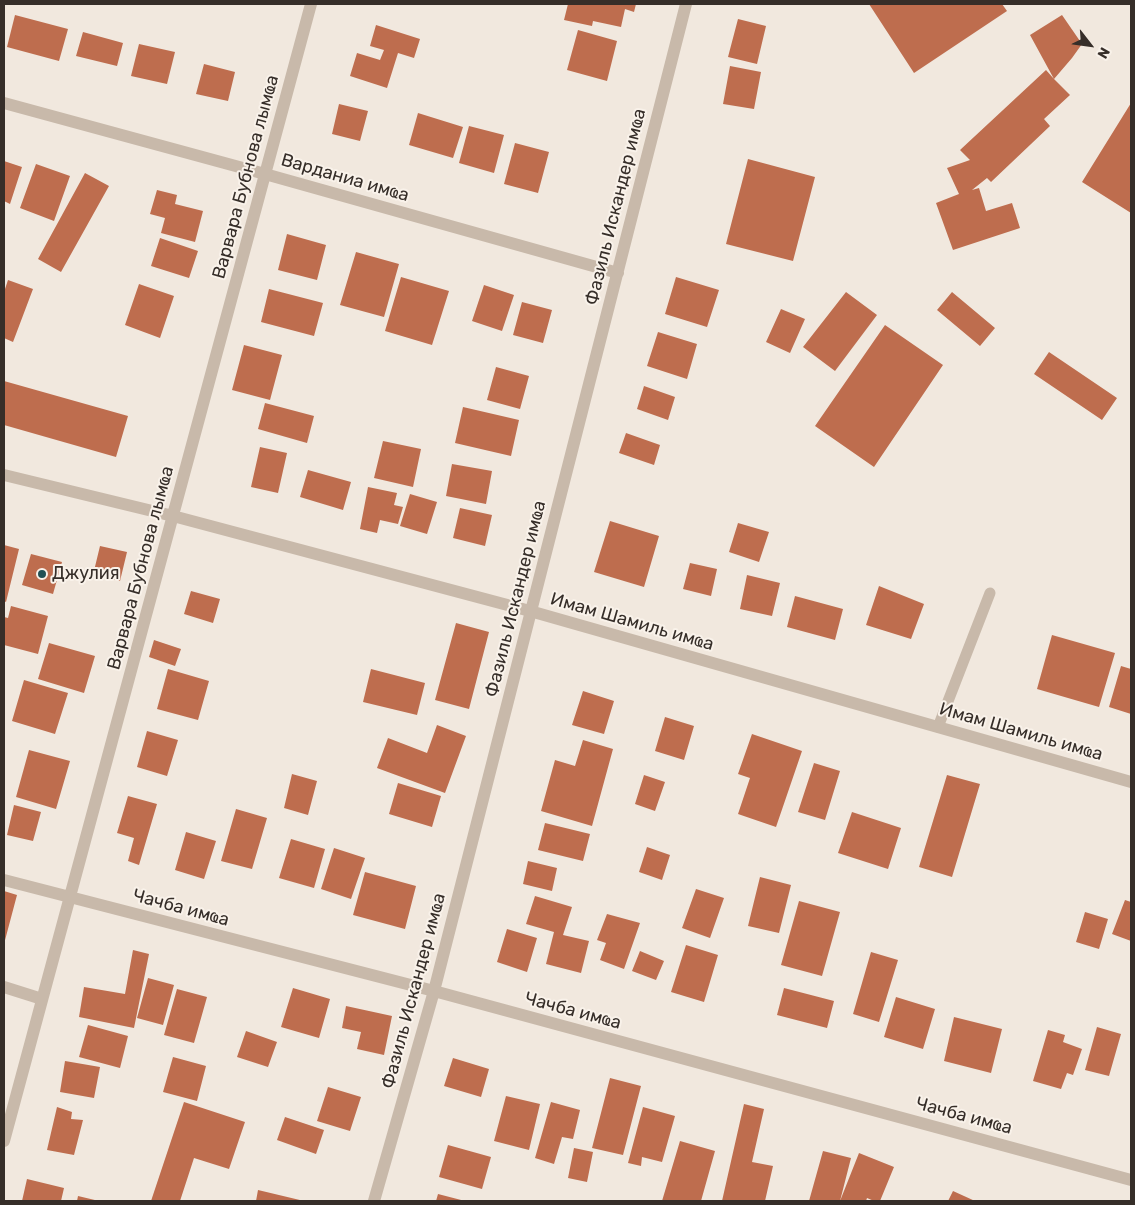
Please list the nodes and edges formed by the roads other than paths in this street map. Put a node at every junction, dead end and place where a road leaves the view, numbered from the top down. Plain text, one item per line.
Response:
1 (311, 4) edge
2 (686, 4) edge
3 (4, 103) edge
4 (265, 174) junction
5 (618, 273) junction
6 (4, 476) edge
7 (173, 516) junction
8 (990, 593) dead end
9 (530, 611) junction
10 (938, 727) junction
11 (1131, 782) edge
12 (4, 880) edge
13 (70, 897) junction
14 (4, 987) edge
15 (434, 991) junction
16 (42, 999) junction
17 (4, 1141) edge
18 (1131, 1180) edge
19 (374, 1201) edge

1 - 4 street, Варвара Бубнова лымҩа
2 - 5 street, Фазиль Искандер имҩа
3 - 4 street, Варданиа имҩа
4 - 5 street, Варданиа имҩа
4 - 7 street, Варвара Бубнова лымҩа
5 - 9 street, Фазиль Искандер имҩа
6 - 7 street, Имам Шамиль имҩа
7 - 9 street, Имам Шамиль имҩа
7 - 13 street, Варвара Бубнова лымҩа
8 - 10 lane
9 - 10 street, Имам Шамиль имҩа
9 - 15 street, Фазиль Искандер имҩа
10 - 11 street, Имам Шамиль имҩа
12 - 13 street, Чачба имҩа
13 - 15 street, Чачба имҩа
13 - 16 street, Варвара Бубнова лымҩа
14 - 16 street
15 - 18 street, Чачба имҩа
15 - 19 street, Фазиль Искандер имҩа
16 - 17 street, Варвара Бубнова лымҩа

